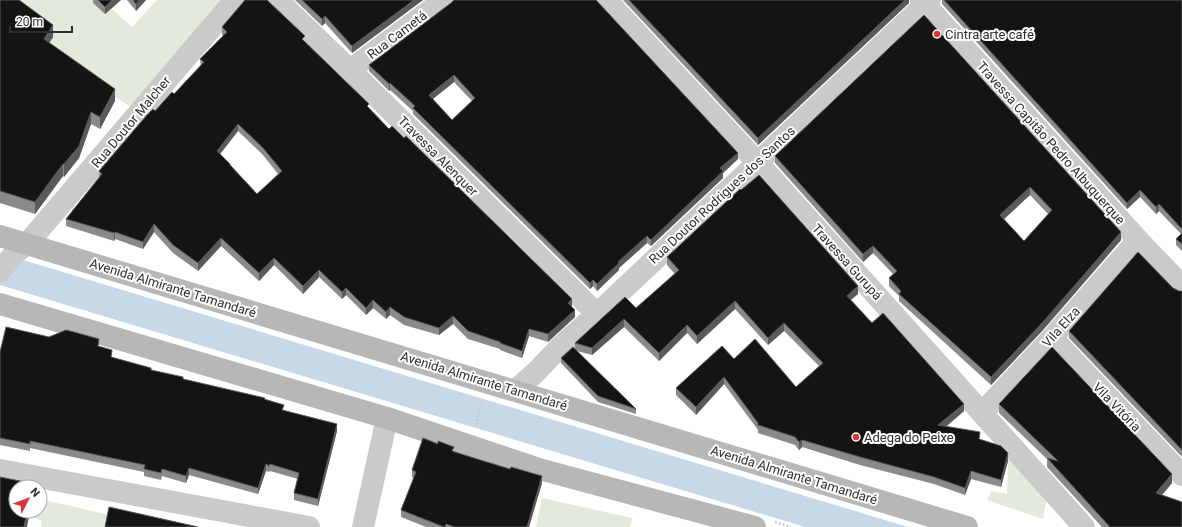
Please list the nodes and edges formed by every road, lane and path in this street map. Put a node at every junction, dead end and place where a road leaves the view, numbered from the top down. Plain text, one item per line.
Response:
1 (235, 0) edge
2 (277, 0) edge
3 (444, 0) edge
4 (606, 0) edge
5 (925, 1) edge
6 (350, 70) junction
7 (757, 162) junction
8 (0, 236) edge
9 (1138, 240) junction
10 (20, 249) junction
11 (0, 271) edge
12 (1182, 286) edge
13 (0, 304) edge
14 (597, 314) junction
15 (1052, 338) junction
16 (516, 390) junction
17 (481, 401) dead end
18 (982, 413) junction
19 (387, 418) junction
20 (474, 432) dead end
21 (0, 470) edge
22 (1182, 475) edge
23 (309, 527) edge
24 (363, 527) edge
25 (755, 527) edge
26 (967, 527) edge
27 (1084, 527) edge

1 - 10 street, Rua Doutor Malcher
2 - 6 street, Travessa Alenquer
3 - 6 street, Rua Cametá
4 - 7 street, Travessa Gurupá
5 - 7 street, Rua Doutor Rodrigues dos Santos
5 - 9 street, Travessa Capitão Pedro Albuquerque
6 - 14 street, Travessa Alenquer
7 - 14 street, Rua Doutor Rodrigues dos Santos
7 - 18 street, Travessa Gurupá
8 - 10 main road, Avenida Almirante Tamandaré
9 - 12 street, Travessa Capitão Pedro Albuquerque
9 - 15 street, Vila Elza
10 - 11 street, Rua Doutor Malcher
10 - 16 main road, Avenida Almirante Tamandaré
13 - 19 main road
14 - 16 street, Rua Doutor Rodrigues dos Santos
15 - 18 street, Vila Elza
15 - 22 street, Vila Vitória
16 - 26 main road, Avenida Almirante Tamandaré
17 - 20 path
18 - 27 street, Travessa Gurupá
19 - 24 street
19 - 25 main road
21 - 23 street

